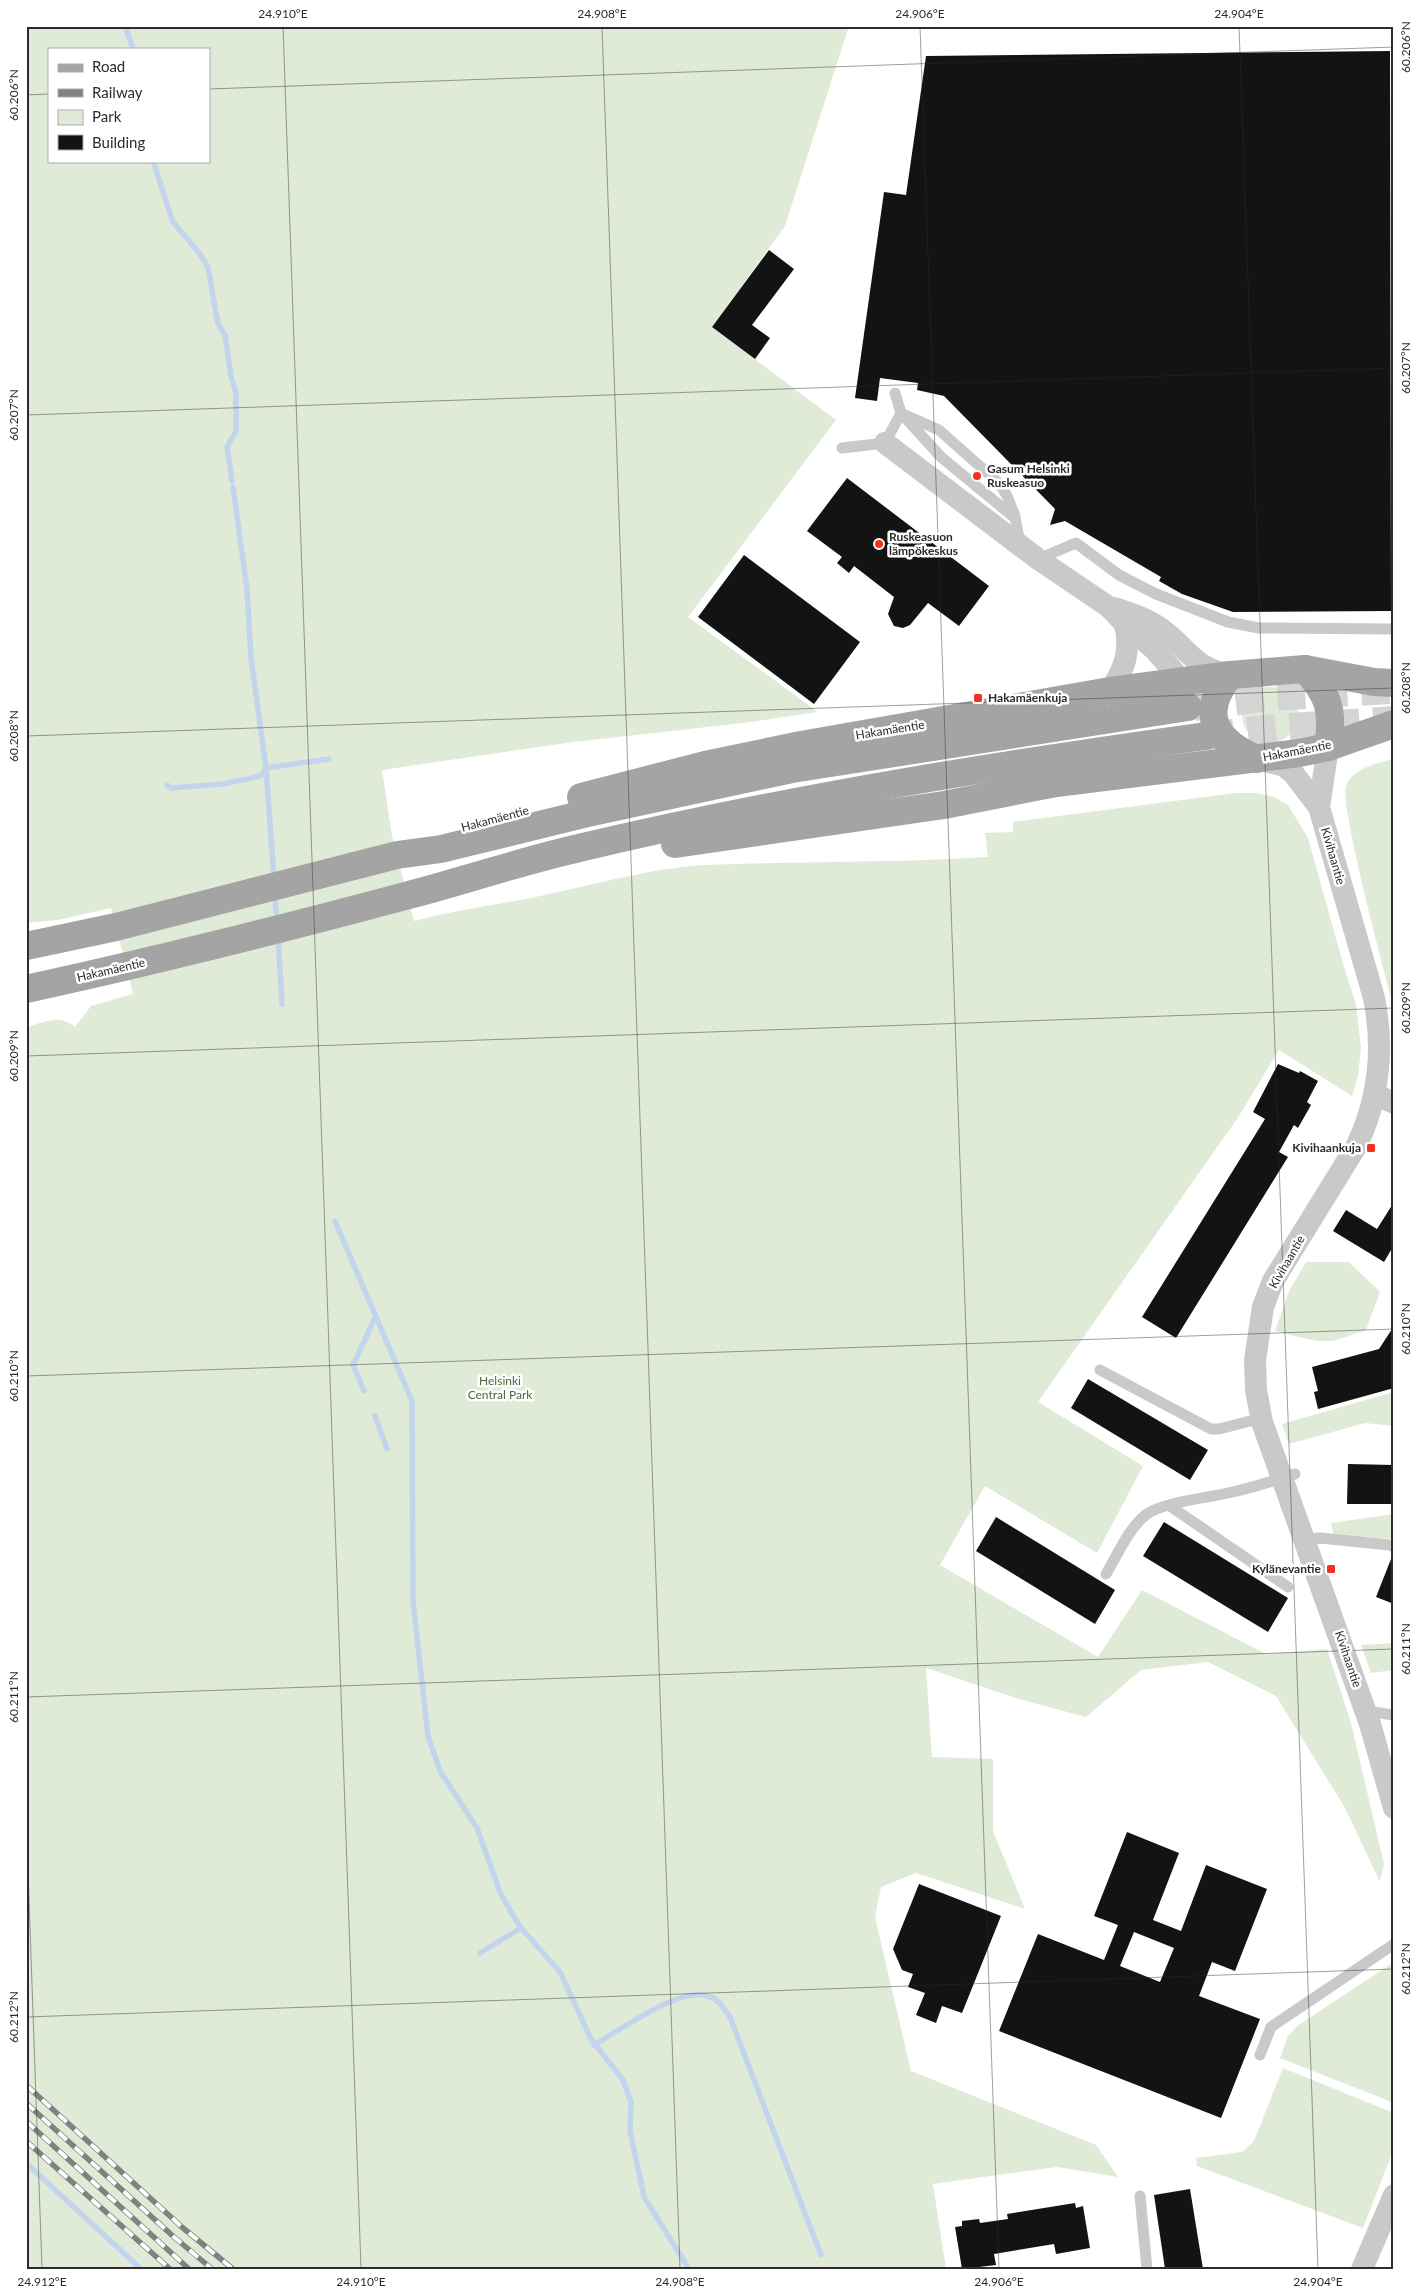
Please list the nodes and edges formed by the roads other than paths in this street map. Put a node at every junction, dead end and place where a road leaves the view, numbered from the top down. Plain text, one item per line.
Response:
1 (895, 393) dead end
2 (901, 413) junction
3 (885, 443) junction
4 (842, 448) dead end
5 (1015, 518) junction
6 (1029, 553) junction
7 (1109, 607) junction
8 (1125, 624) junction
9 (1394, 629) edge
10 (1305, 669) junction
11 (1230, 675) junction
12 (1394, 683) edge
13 (1110, 691) junction
14 (1185, 694) junction
15 (1394, 724) edge
16 (1210, 731) junction
17 (1328, 747) junction
18 (1257, 759) junction
19 (1319, 807) junction
20 (664, 811) junction
21 (397, 855) junction
22 (515, 866) junction
23 (26, 946) edge
24 (26, 989) edge
25 (1384, 1098) edge
26 (1100, 1370) dead end
27 (1262, 1418) junction
28 (1289, 1476) junction
29 (1170, 1506) junction
30 (1306, 1539) junction
31 (1394, 1548) edge
32 (1106, 1574) dead end
33 (1288, 1587) dead end
34 (1366, 1711) junction
35 (1394, 1715) edge
36 (1389, 1774) edge
37 (1394, 1808) edge
38 (1394, 1944) edge
39 (1260, 2055) dead end
40 (1394, 2195) edge
41 (1140, 2196) dead end
42 (1147, 2269) edge
43 (1362, 2269) edge

1 - 2 lane
2 - 3 lane
2 - 5 lane
2 - 5 lane
3 - 4 lane
3 - 6 street
5 - 6 lane
6 - 7 street
6 - 9 lane
7 - 8 street
7 - 11 street
8 - 13 street
8 - 14 street
10 - 11 main road, Hakamäentie
10 - 12 main road, Hakamäentie
10 - 17 main road
11 - 14 main road, Hakamäentie
11 - 16 main road
13 - 14 main road, Hakamäentie
13 - 21 main road, Hakamäentie
14 - 16 main road
14 - 20 main road, Hakamäentie
15 - 17 main road, Hakamäentie
16 - 18 main road
16 - 20 main road, Hakamäentie
17 - 18 main road, Hakamäentie
17 - 19 street, Kivihaantie
18 - 19 street, Kivihaantie
18 - 22 main road, Hakamäentie
19 - 25 street, Kivihaantie
20 - 21 main road, Hakamäentie
20 - 22 main road, Hakamäentie
21 - 23 main road, Hakamäentie
22 - 24 main road, Hakamäentie
25 - 27 street, Kivihaantie
26 - 27 lane
27 - 28 street, Kivihaantie
28 - 29 lane
28 - 30 street, Kivihaantie
29 - 32 lane
29 - 33 lane
30 - 31 lane
30 - 34 street, Kivihaantie
34 - 35 lane
34 - 36 street, Kivihaantie
36 - 37 street, Kivihaantie
38 - 39 lane
40 - 43 street
41 - 42 lane

